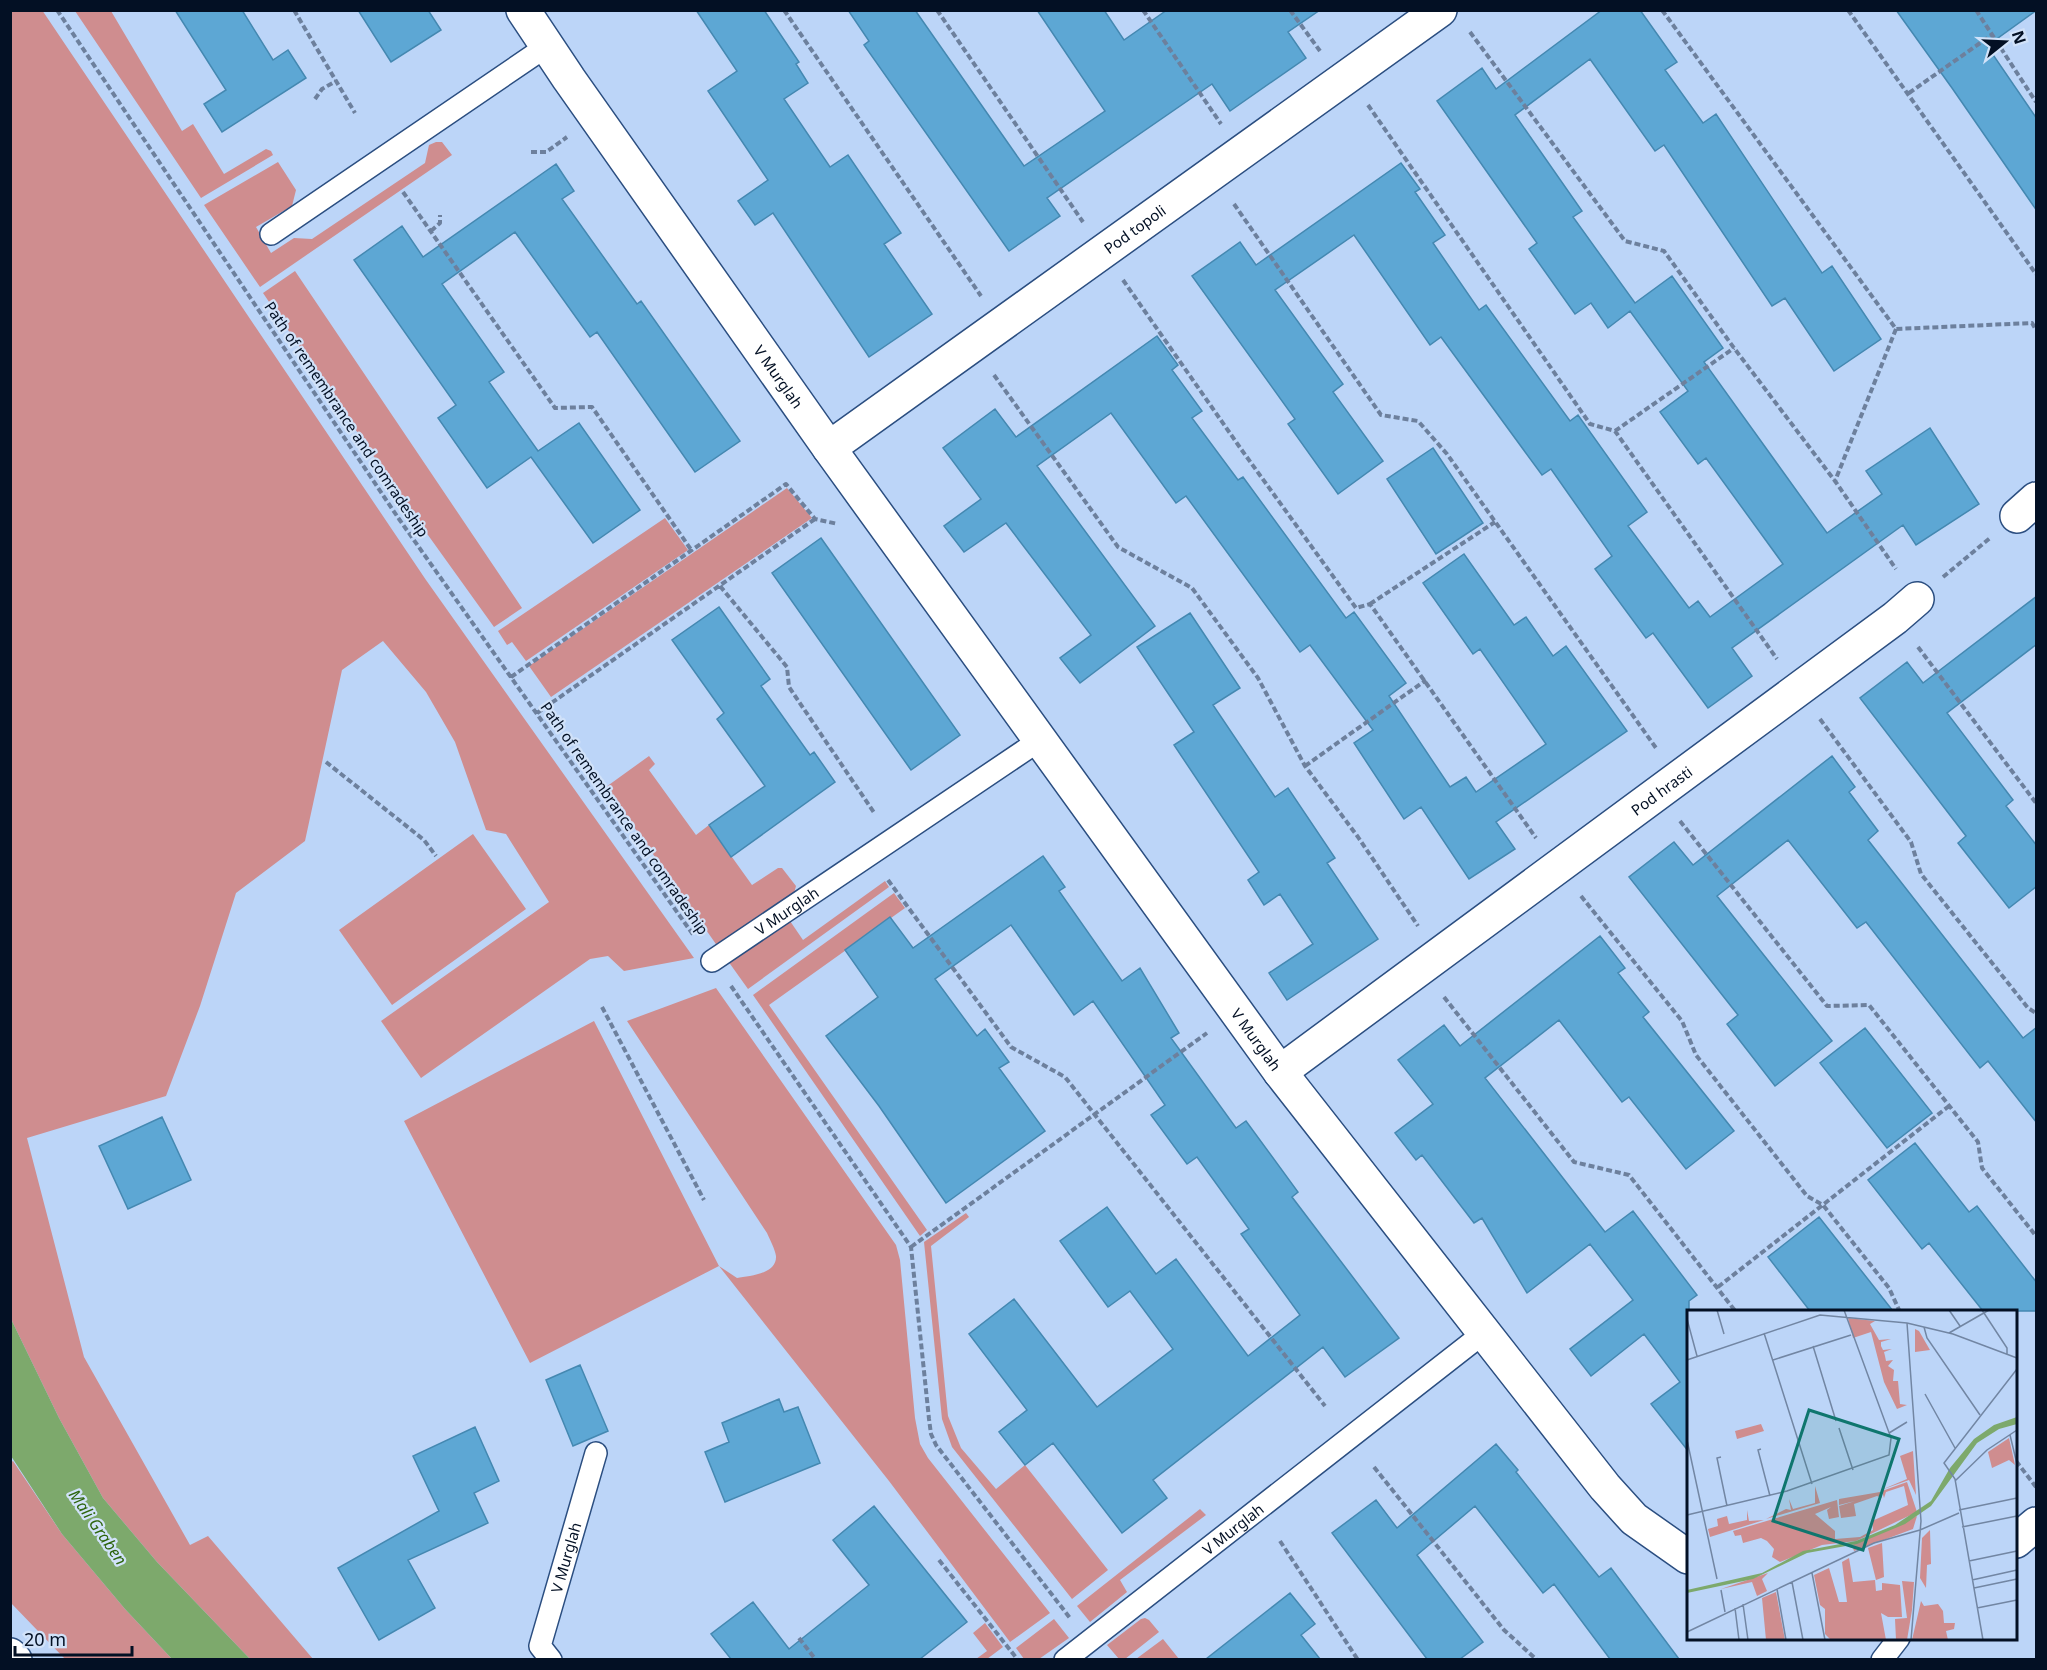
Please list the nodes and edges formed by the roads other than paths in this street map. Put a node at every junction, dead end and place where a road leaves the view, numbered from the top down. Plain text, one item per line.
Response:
1 (523, 10) edge
2 (1440, 10) edge
3 (547, 46) junction
4 (271, 234) dead end
5 (829, 447) junction
6 (1906, 608) road end
7 (1040, 740) junction
8 (712, 961) road end
9 (1280, 1072) junction
10 (1485, 1332) junction
11 (596, 1453) dead end
12 (2037, 1524) edge
13 (2017, 1540) edge
14 (1687, 1556) edge
15 (1897, 1640) edge
16 (10, 1655) edge
17 (15, 1659) edge
18 (551, 1659) edge
19 (1065, 1659) edge
20 (1882, 1659) edge

1 - 3 street, V Murglah
2 - 5 street, Pod topoli
3 - 4 lane
3 - 5 street, V Murglah
5 - 7 street, V Murglah
6 - 9 street, Pod hrasti
7 - 8 lane, V Murglah
7 - 9 street, V Murglah
9 - 10 street, V Murglah
10 - 14 street, V Murglah
10 - 19 lane, V Murglah
11 - 18 lane, V Murglah
12 - 13 street
15 - 20 lane
16 - 17 street

